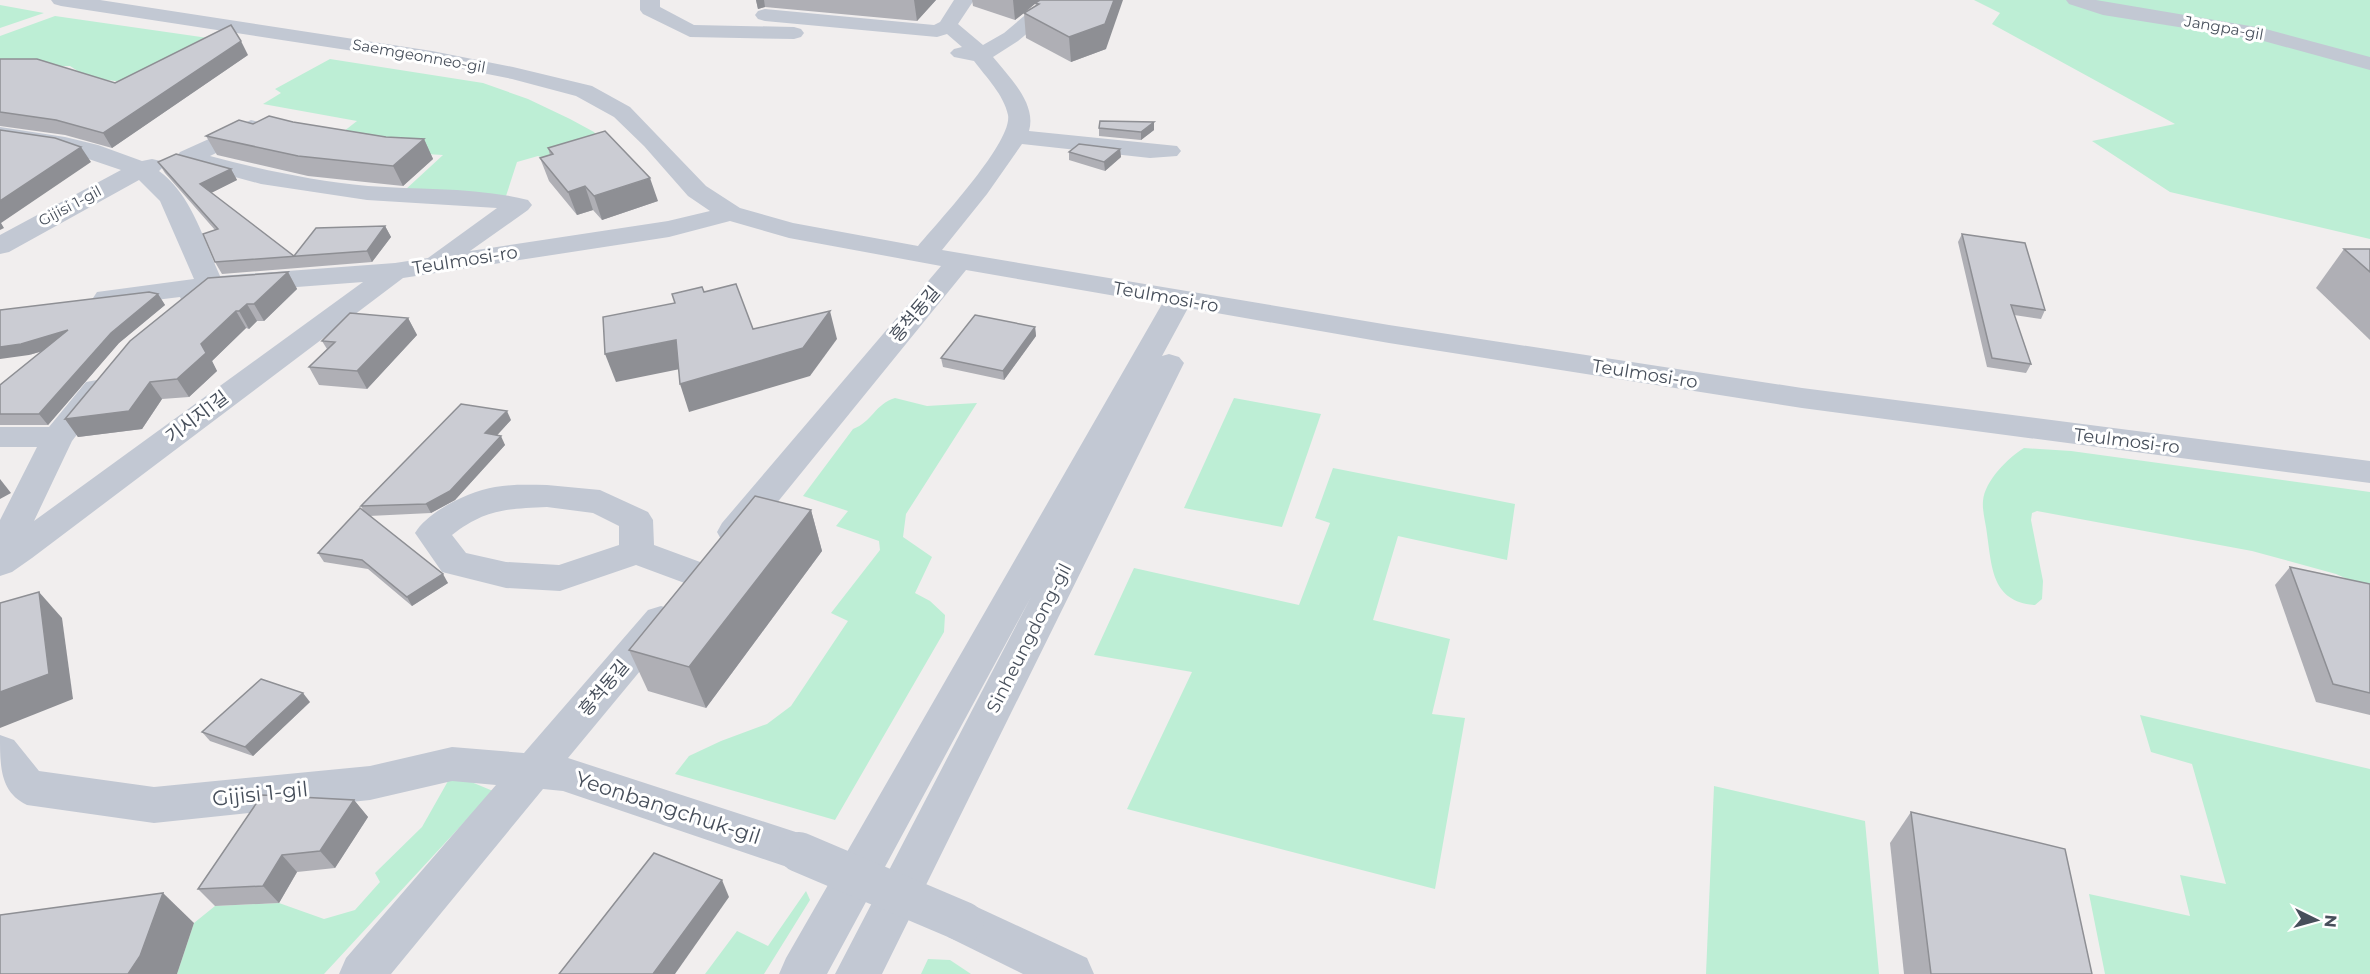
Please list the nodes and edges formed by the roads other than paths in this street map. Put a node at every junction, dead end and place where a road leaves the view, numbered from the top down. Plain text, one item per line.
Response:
1 (61, 0) edge
2 (650, 0) edge
3 (964, 0) edge
4 (1053, 0) edge
5 (2076, 0) edge
6 (765, 15) dead end
7 (947, 26) junction
8 (981, 55) junction
9 (2370, 64) edge
10 (272, 123) edge
11 (0, 134) edge
12 (1015, 137) junction
13 (1169, 151) dead end
14 (188, 157) junction
15 (140, 169) junction
16 (731, 213) junction
17 (0, 246) edge
18 (924, 255) junction
19 (960, 262) junction
20 (436, 264) junction
21 (395, 271) junction
22 (210, 285) junction
23 (80, 301) edge
24 (1191, 301) junction
25 (167, 319) edge
26 (115, 368) edge
27 (0, 437) edge
28 (58, 437) junction
29 (2370, 472) edge
30 (637, 552) junction
31 (10, 556) edge
32 (698, 575) junction
33 (0, 752) edge
34 (536, 770) junction
35 (1032, 963) edge
36 (362, 974) edge
37 (802, 974) edge
38 (858, 974) edge
39 (1071, 974) edge

1 - 16 street, Saemgeonneo-gil
2 - 8 street
3 - 7 street
4 - 8 street
5 - 9 street, Jangpa-gil
6 - 7 street
7 - 8 street
8 - 12 street
10 - 14 street, Gijisi 1-gil
11 - 15 street
12 - 13 street
12 - 18 street
14 - 15 street, Gijisi 1-gil
14 - 20 street
15 - 17 street, Gijisi 1-gil
15 - 22 street
16 - 18 street, Teulmosi-ro
16 - 20 street, Teulmosi-ro
18 - 19 street, Teulmosi-ro
19 - 24 street, Teulmosi-ro
19 - 32 street, 흥척동길
20 - 21 street, Teulmosi-ro
21 - 22 street, Teulmosi-ro
21 - 31 street, 기시지1길
22 - 23 street, Teulmosi-ro
22 - 25 street
24 - 29 street, Teulmosi-ro
24 - 37 street
24 - 38 street, Sinheungdong-gil
26 - 28 street
27 - 28 street
28 - 31 street
30 - 30 street
30 - 32 street
32 - 34 street, 흥척동길
33 - 34 street, Gijisi 1-gil
34 - 35 street, Yeonbangchuk-gil, bridge
34 - 36 street, 흥척동길
35 - 39 street

